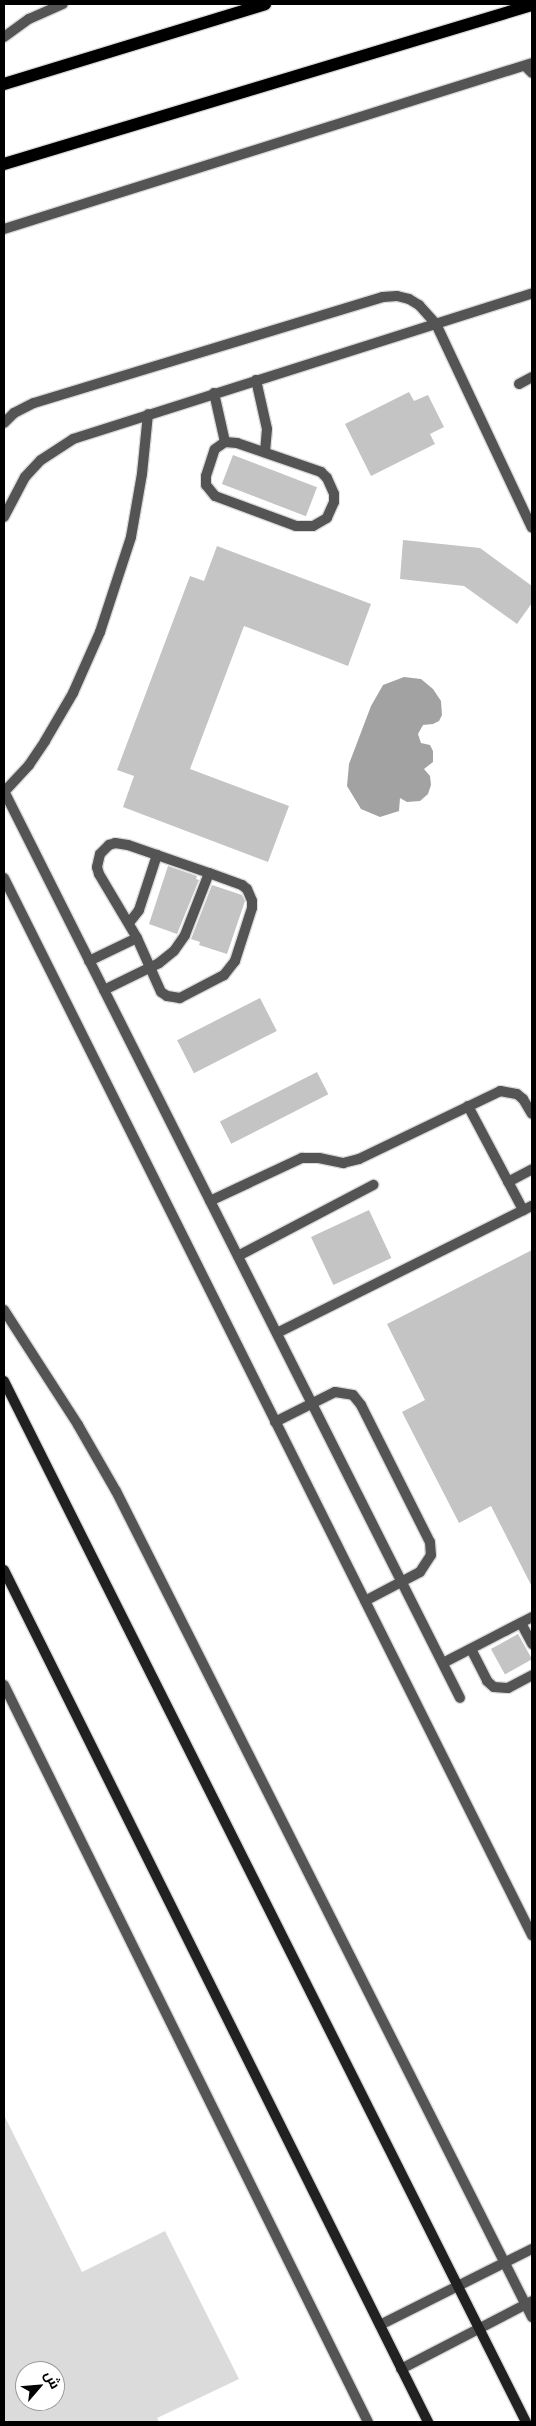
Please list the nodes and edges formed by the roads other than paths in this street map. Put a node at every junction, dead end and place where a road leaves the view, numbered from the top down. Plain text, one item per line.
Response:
1 (63, 4) edge
2 (265, 4) edge
3 (532, 5) edge
4 (4, 37) edge
5 (528, 64) edge
6 (532, 73) edge
7 (4, 84) edge
8 (4, 164) edge
9 (6, 230) edge
10 (532, 293) edge
11 (436, 324) junction
12 (532, 377) edge
13 (256, 380) junction
14 (518, 384) dead end
15 (214, 393) junction
16 (148, 414) junction
17 (4, 423) edge
18 (225, 442) junction
19 (265, 452) junction
20 (4, 518) edge
21 (532, 528) edge
22 (4, 792) edge
23 (157, 855) junction
24 (209, 873) junction
25 (4, 878) edge
26 (129, 923) junction
27 (137, 938) junction
28 (89, 960) junction
29 (150, 967) junction
30 (104, 990) junction
31 (468, 1106) junction
32 (532, 1114) edge
33 (532, 1169) edge
34 (508, 1182) junction
35 (373, 1186) dead end
36 (210, 1201) junction
37 (528, 1208) edge
38 (238, 1256) junction
39 (4, 1310) edge
40 (277, 1333) junction
41 (4, 1381) edge
42 (312, 1403) junction
43 (276, 1422) junction
44 (4, 1570) edge
45 (402, 1582) junction
46 (365, 1601) junction
47 (532, 1616) edge
48 (521, 1622) junction
49 (532, 1644) edge
50 (470, 1649) junction
51 (443, 1663) junction
52 (532, 1675) edge
53 (4, 1685) edge
54 (460, 1698) dead end
55 (532, 1935) edge
56 (532, 2249) edge
57 (505, 2262) junction
58 (457, 2286) junction
59 (529, 2302) edge
60 (532, 2317) edge
61 (380, 2325) junction
62 (479, 2328) junction
63 (401, 2369) junction
64 (368, 2422) edge
65 (428, 2422) edge
66 (526, 2422) edge

1 - 4 street
2 - 7 main road
3 - 8 main road
5 - 6 street
5 - 9 street
10 - 11 street
11 - 13 street
11 - 17 street
11 - 21 street
12 - 14 street
13 - 15 street
13 - 19 street
15 - 16 street
15 - 18 street
16 - 20 street
16 - 22 street
18 - 19 street
18 - 19 street
22 - 28 street
23 - 24 street
23 - 26 street
23 - 26 street
24 - 29 street
24 - 29 street
25 - 43 street
26 - 27 street
27 - 28 street
27 - 29 street
28 - 30 street
29 - 30 street
30 - 36 street
31 - 32 street
31 - 34 street
31 - 36 street
33 - 34 street
34 - 37 street
35 - 38 street
36 - 38 street
37 - 40 street
38 - 40 street
39 - 57 street
40 - 42 street
41 - 58 main road
42 - 43 street
42 - 45 street
42 - 45 street
43 - 46 street
44 - 61 main road
45 - 46 street
45 - 51 street
46 - 55 street
47 - 48 street
48 - 49 street
48 - 50 street
50 - 51 street
50 - 52 street
51 - 54 street
53 - 64 street
56 - 57 street
57 - 58 street
57 - 59 street
58 - 61 street
58 - 62 main road
59 - 60 street
59 - 62 street
61 - 63 main road
62 - 63 street
62 - 66 main road
63 - 65 main road

